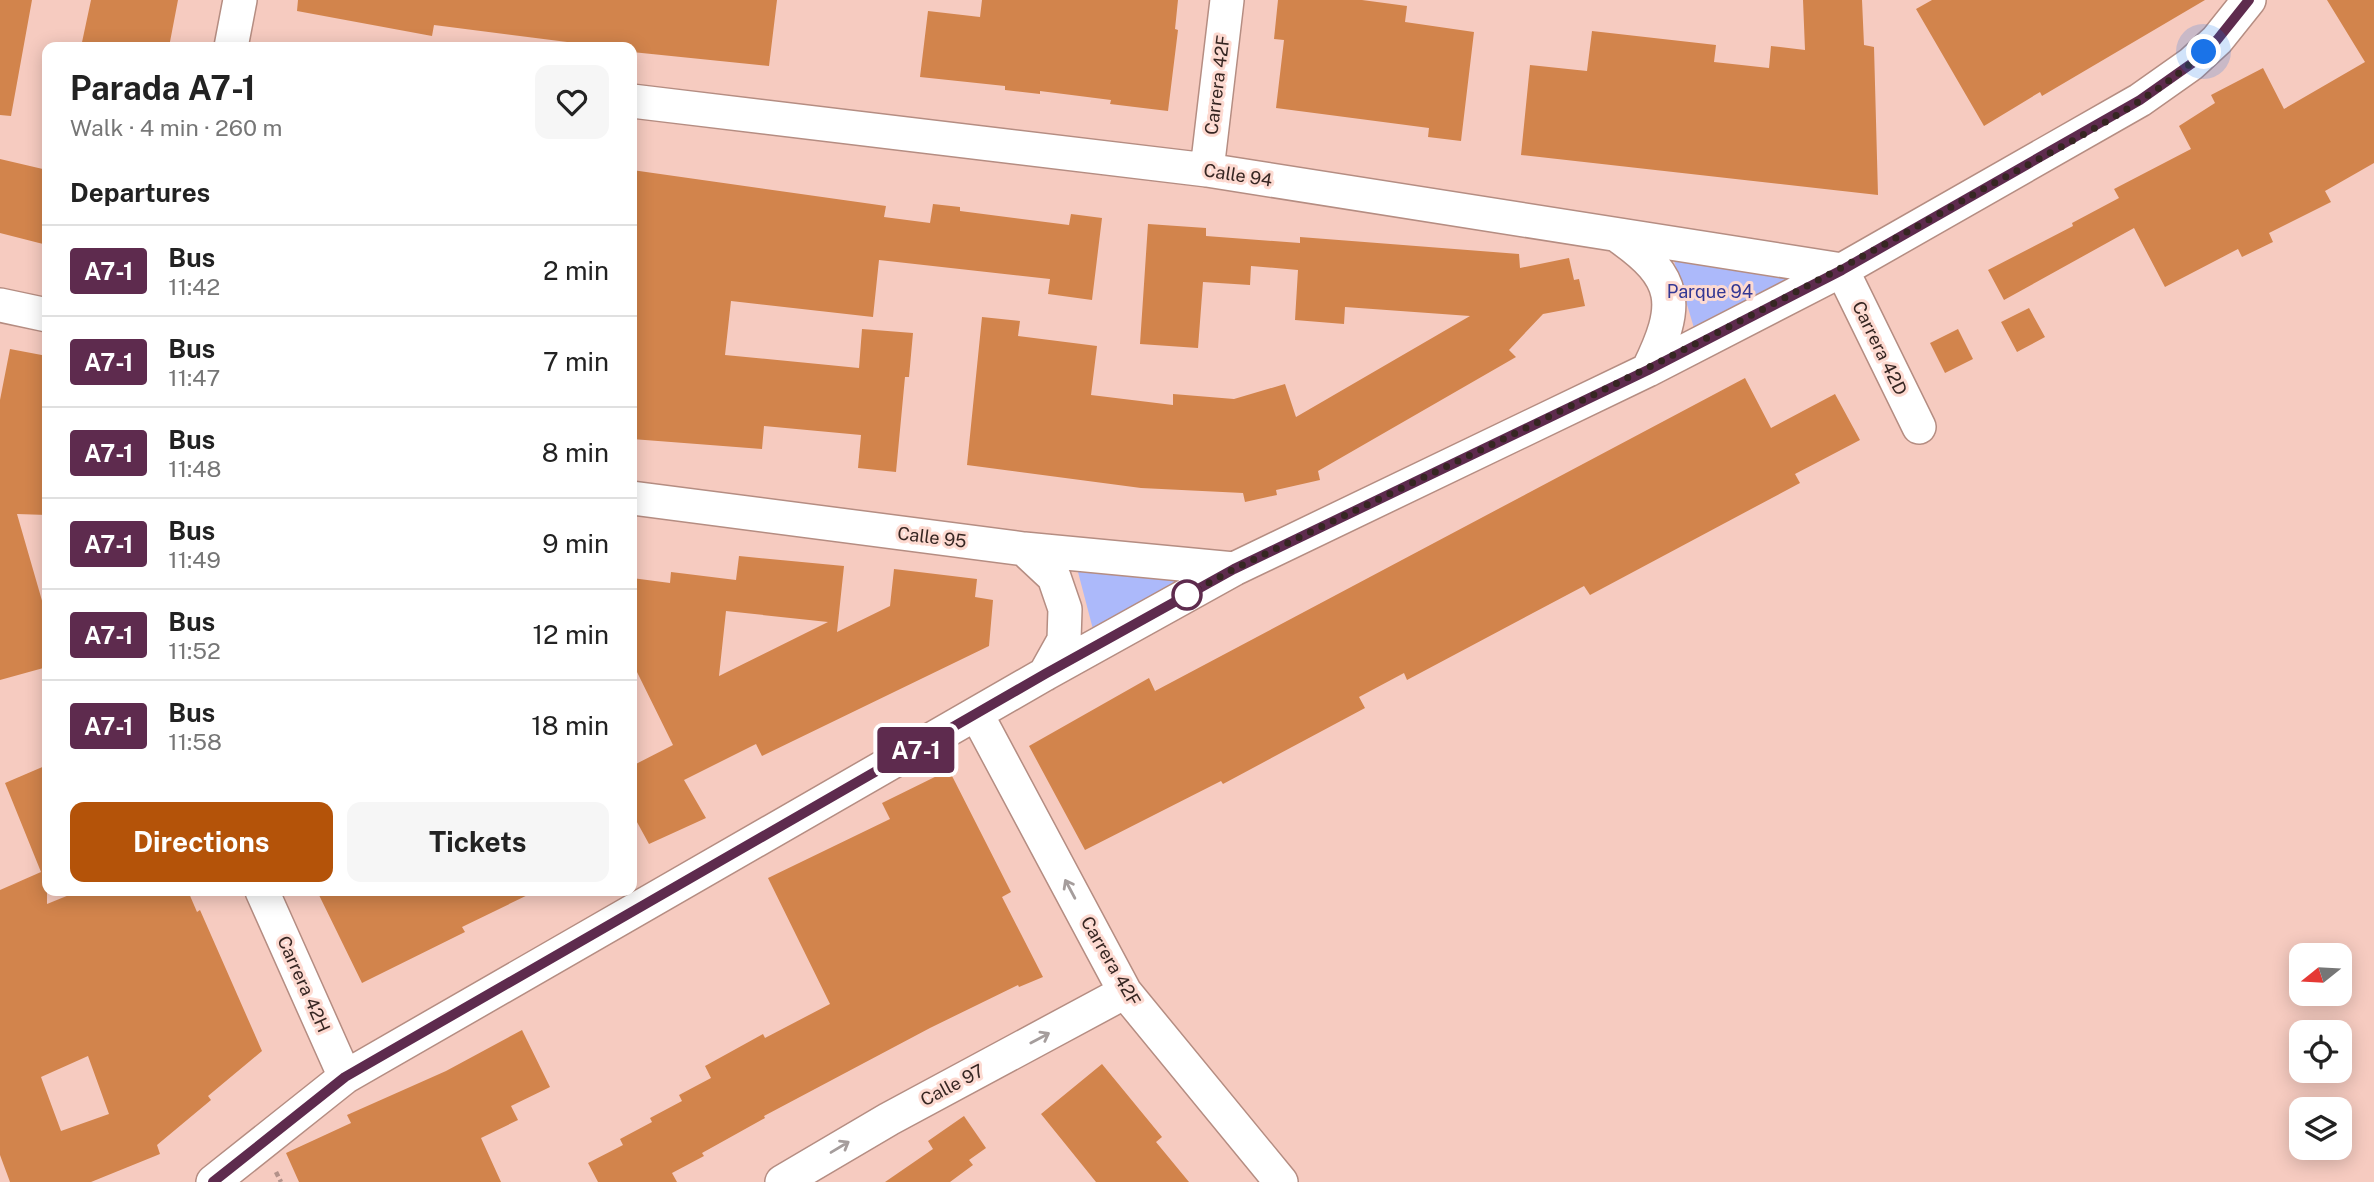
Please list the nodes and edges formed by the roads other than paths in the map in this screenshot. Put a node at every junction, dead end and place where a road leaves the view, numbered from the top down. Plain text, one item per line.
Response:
1 (240, 0) edge
2 (1227, 0) edge
3 (2249, 0) edge
4 (232, 42) edge
5 (637, 102) edge
6 (1207, 170) junction
7 (1616, 235) junction
8 (1842, 270) junction
9 (0, 305) edge
10 (42, 314) edge
11 (1648, 370) junction
12 (1919, 426) dead end
13 (637, 499) edge
14 (1024, 549) junction
15 (1234, 569) junction
16 (1045, 674) junction
17 (977, 715) junction
18 (264, 896) edge
19 (1125, 992) junction
20 (345, 1077) junction
21 (214, 1182) edge
22 (782, 1182) edge
23 (1281, 1182) edge

1 - 4 street
2 - 6 street, Carrera 42F
3 - 8 street
5 - 6 street, Calle 94
6 - 7 street, Calle 94
7 - 8 street, Calle 94
7 - 11 street
8 - 11 street
8 - 12 street, Carrera 42D
9 - 10 street
11 - 15 street
13 - 14 street, Calle 95
14 - 15 street, Calle 95
14 - 16 street
15 - 16 street
16 - 17 street
19 -> 17 street, Carrera 42F
17 - 20 street
18 - 20 street, Carrera 42H
22 -> 19 street, Calle 97
19 - 23 street, Carrera 42F
20 - 21 street

